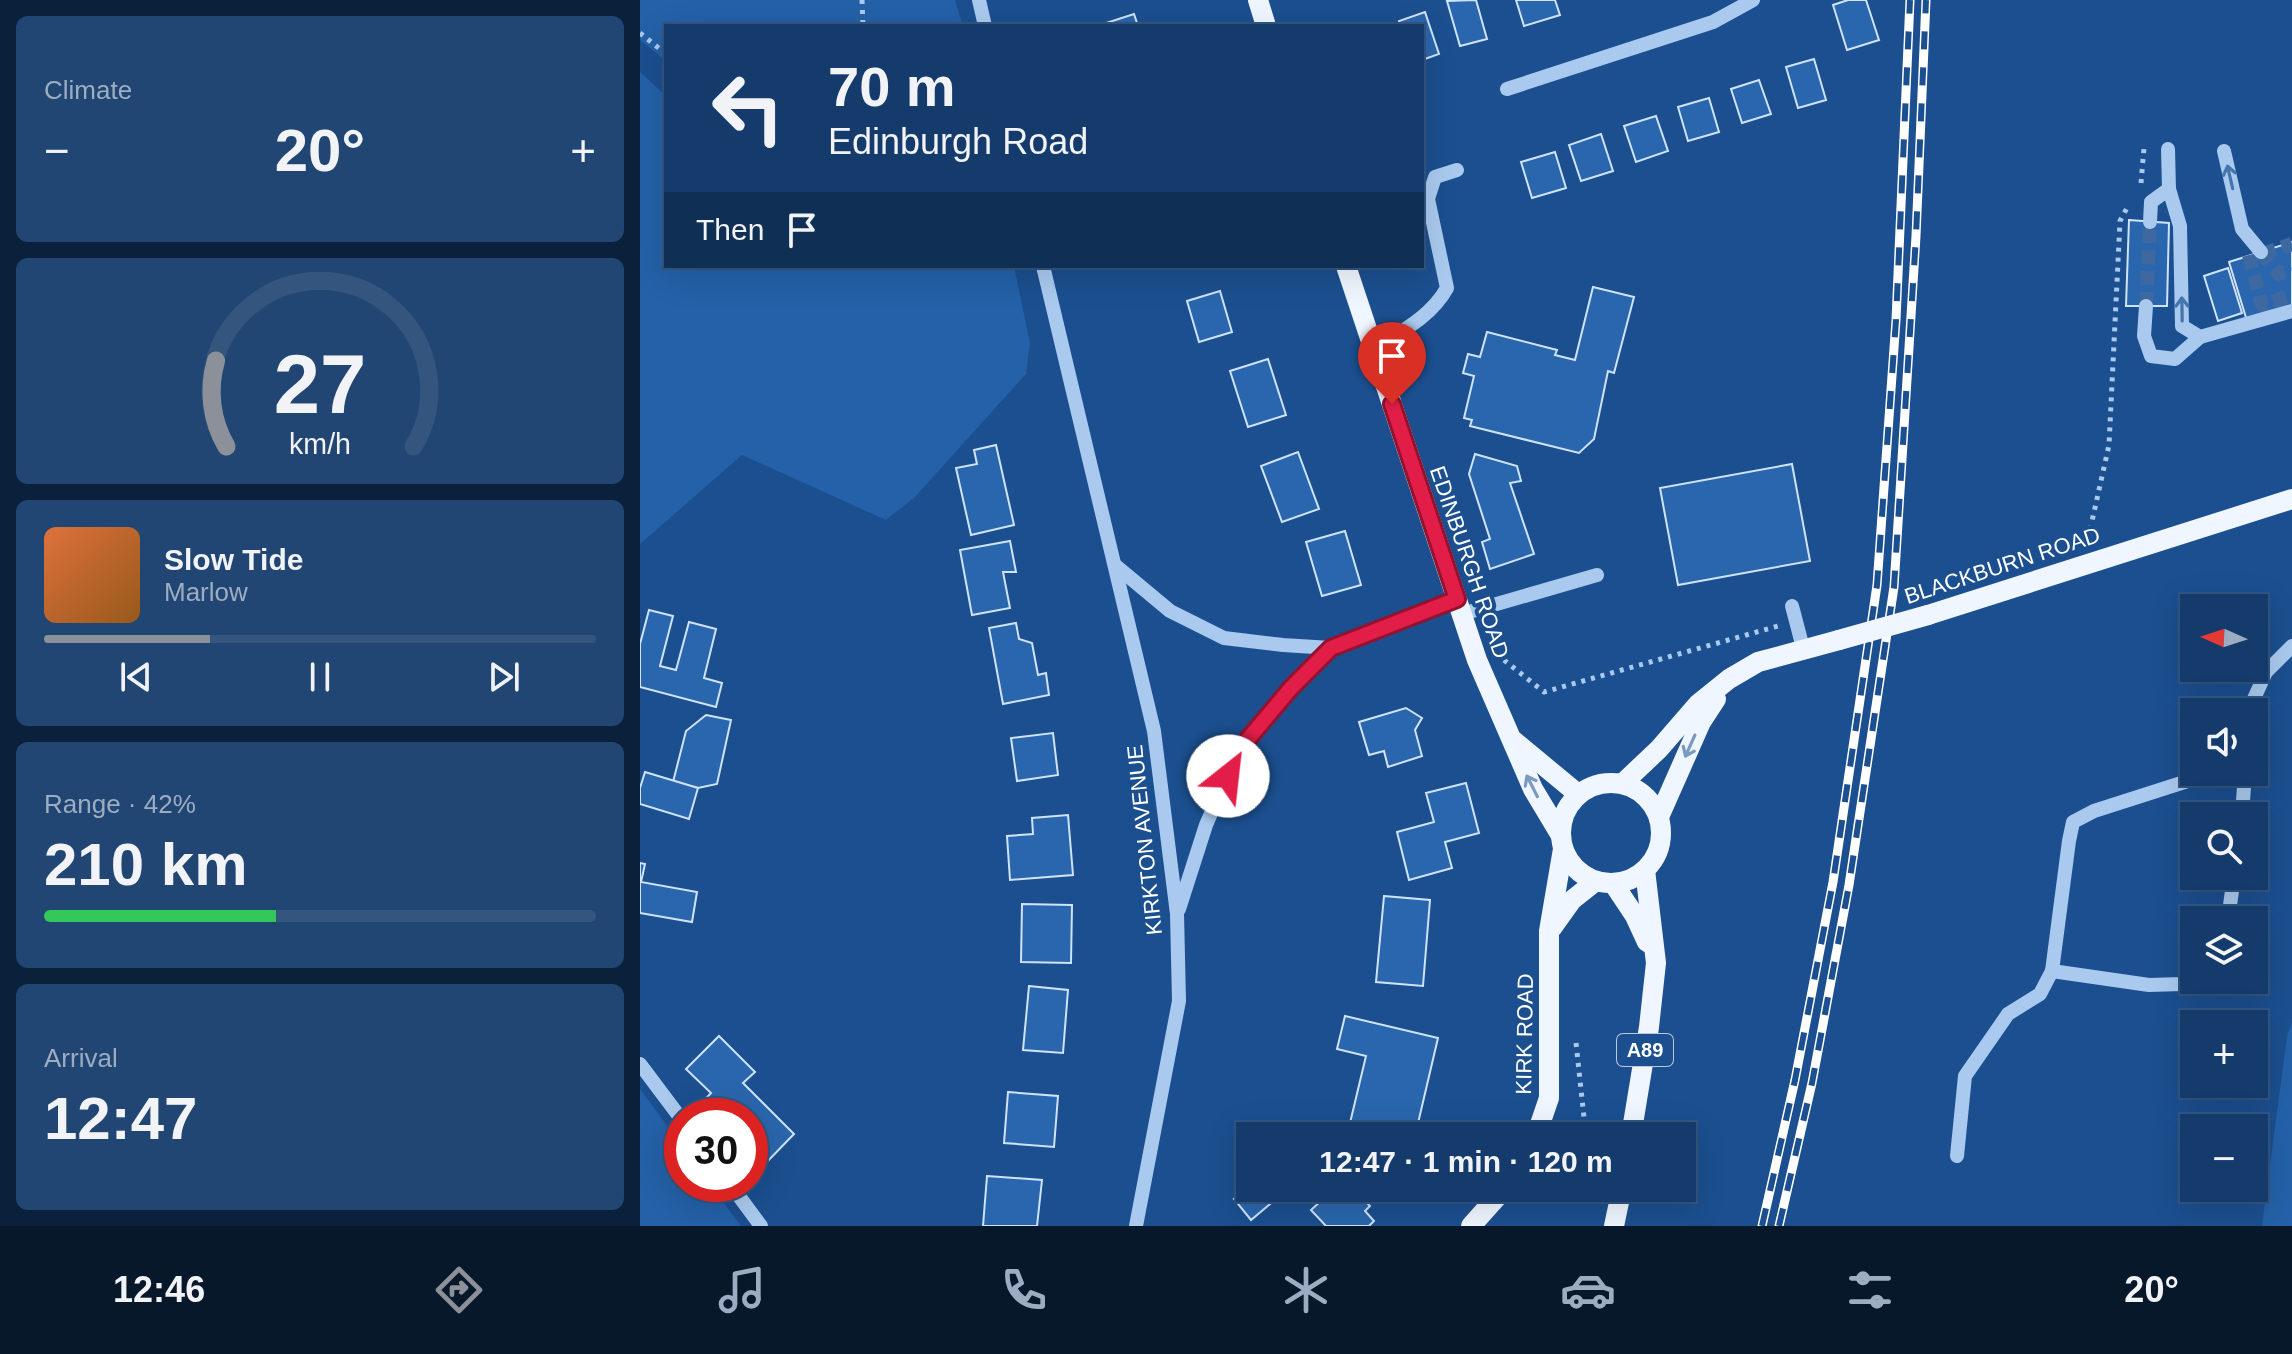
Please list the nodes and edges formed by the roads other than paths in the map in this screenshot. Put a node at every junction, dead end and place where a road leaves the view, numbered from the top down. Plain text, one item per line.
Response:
1 (979, 0) edge
2 (1258, 0) edge
3 (1753, 0) edge
4 (985, 24) edge
5 (1265, 24) edge
6 (1507, 89) dead end
7 (2168, 149) dead end
8 (2224, 151) dead end
9 (1457, 170) dead end
10 (2169, 189) junction
11 (2150, 222) tunnel mouth
12 (2255, 254) tunnel mouth
13 (1043, 268) edge
14 (1347, 268) edge
15 (2146, 306) tunnel mouth
16 (2292, 311) edge
17 (2200, 337) junction
18 (1374, 349) junction
19 (2292, 499) edge
20 (1115, 565) junction
21 (1597, 575) dead end
22 (1460, 607) junction
23 (1794, 613) road end
24 (2292, 646) edge
25 (1331, 648) junction
26 (1803, 648) junction
27 (1729, 679) junction
28 (2254, 698) edge
29 (1509, 735) junction
30 (2180, 783) edge
31 (1622, 784) junction
32 (1578, 794) junction
33 (1659, 817) junction
34 (1562, 841) junction
35 (1645, 870) junction
36 (1604, 882) junction
37 (1177, 914) junction
38 (1549, 931) junction
39 (1656, 963) junction
40 (2052, 971) junction
41 (2180, 984) edge
42 (640, 1064) edge
43 (666, 1098) edge
44 (1541, 1122) edge
45 (1633, 1122) edge
46 (1957, 1156) dead end
47 (743, 1202) edge
48 (1495, 1202) edge
49 (1619, 1202) edge
50 (761, 1226) edge
51 (1136, 1226) edge
52 (1471, 1226) edge
53 (1614, 1226) edge

1 - 4 street
2 - 5 main road
3 - 6 street
7 - 10 street
12 -> 8 street
9 - 18 street
10 - 11 street
17 -> 10 street
13 - 20 street, KIRKTON AVENUE
14 - 18 main road, EDINBURGH ROAD
15 - 17 street
16 - 17 street
18 - 22 main road, EDINBURGH ROAD
19 - 26 main road, BLACKBURN ROAD, bridge
20 - 25 street
20 - 37 street, KIRKTON AVENUE
21 - 22 street
22 - 25 street
22 - 29 main road, EDINBURGH ROAD
23 - 26 street
24 - 28 street
25 - 37 street
26 - 27 main road, BLACKBURN ROAD
27 - 31 main road, BLACKBURN ROAD
27 -> 33 main road, BLACKBURN ROAD
29 - 32 main road, EDINBURGH ROAD
34 -> 29 main road, EDINBURGH ROAD
30 - 40 street
31 - 32 main road
31 - 33 main road
32 - 34 main road
33 - 35 main road, A89
34 - 36 main road
34 - 38 main road, KIRK ROAD
35 - 36 main road
35 - 39 main road, A89
36 - 38 main road
36 - 39 main road
37 - 51 street, KIRKTON AVENUE
38 - 44 main road, KIRK ROAD
39 - 45 main road, A89
40 - 41 street
40 - 46 street
42 - 43 street
47 - 50 street
48 - 52 main road
49 - 53 main road

